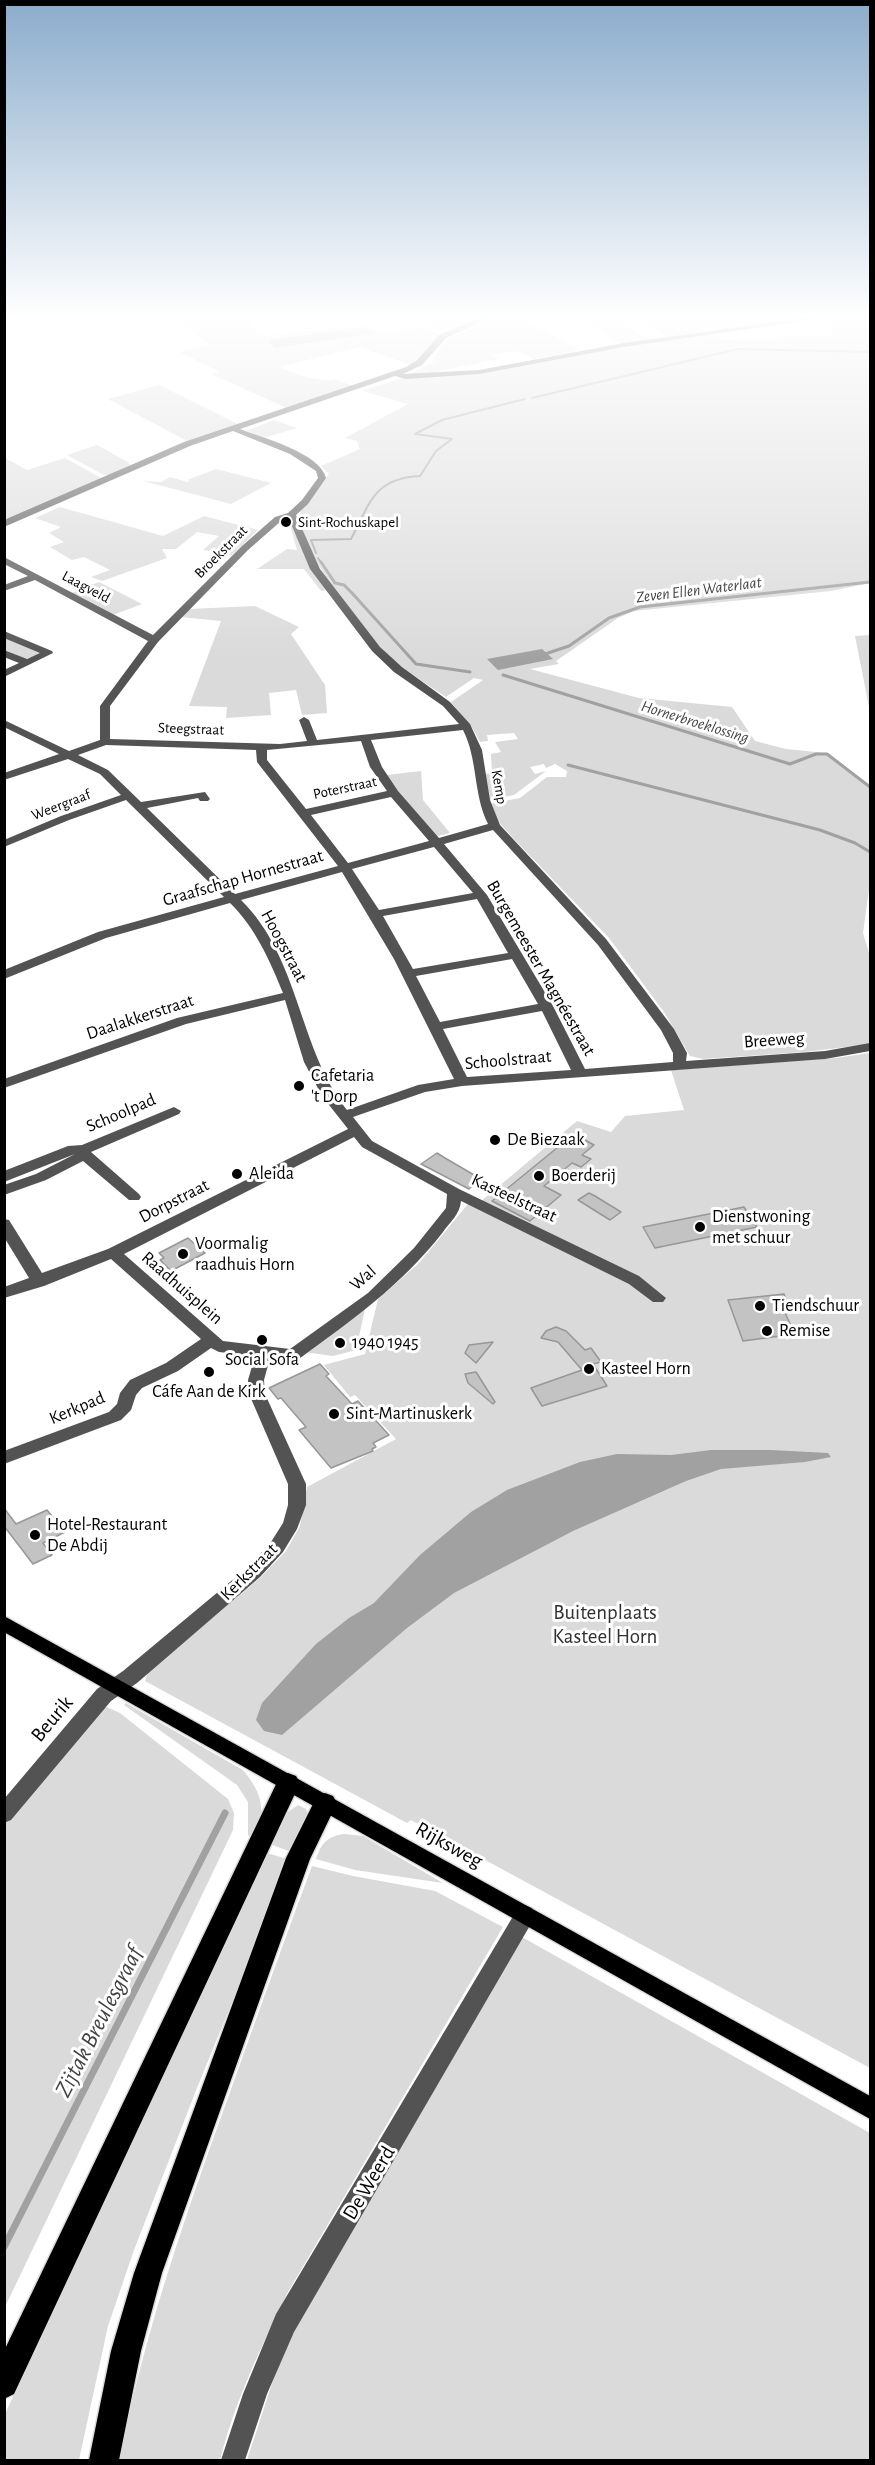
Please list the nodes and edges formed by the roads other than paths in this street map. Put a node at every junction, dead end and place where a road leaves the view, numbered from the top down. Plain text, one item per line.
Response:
1 (233, 431) edge
2 (239, 431) edge
3 (291, 515) junction
4 (4, 524) edge
5 (4, 560) edge
6 (35, 577) junction
7 (4, 588) edge
8 (4, 634) edge
9 (154, 640) junction
10 (4, 653) edge
11 (28, 663) junction
12 (4, 674) edge
13 (304, 720) dead end
14 (4, 723) edge
15 (466, 726) junction
16 (365, 738) junction
17 (105, 742) junction
18 (313, 743) junction
19 (262, 747) junction
20 (70, 754) junction
21 (4, 777) edge
22 (394, 793) junction
23 (129, 796) junction
24 (204, 799) dead end
25 (139, 806) junction
26 (302, 813) junction
27 (495, 826) junction
28 (435, 843) junction
29 (4, 844) edge
30 (343, 868) junction
31 (482, 895) junction
32 (234, 899) junction
33 (375, 914) junction
34 (516, 955) junction
35 (408, 974) junction
36 (4, 975) edge
37 (290, 995) junction
38 (546, 1006) junction
39 (435, 1027) junction
40 (870, 1047) edge
41 (679, 1066) junction
42 (580, 1073) junction
43 (462, 1082) junction
44 (4, 1084) edge
45 (174, 1111) dead end
46 (344, 1116) junction
47 (355, 1131) junction
48 (84, 1152) junction
49 (4, 1177) edge
50 (4, 1190) edge
51 (454, 1192) junction
52 (134, 1197) dead end
53 (4, 1224) edge
54 (113, 1253) junction
55 (39, 1282) junction
56 (4, 1293) edge
57 (658, 1299) dead end
58 (212, 1340) junction
59 (264, 1352) junction
60 (4, 1458) edge
61 (4, 1623) edge
62 (117, 1687) junction
63 (288, 1783) junction
64 (325, 1803) junction
65 (4, 1814) edge
66 (525, 1915) junction
67 (870, 2108) edge
68 (4, 2384) edge
69 (104, 2460) edge
70 (233, 2460) edge

1 - 4 street
2 - 3 street, Broekstraat
3 - 9 street, Broekstraat
3 - 15 street, Kemp
5 - 6 street, Laagveld
6 - 7 street
6 - 9 street, Laagveld
8 - 11 street
9 - 17 street, Broekstraat
10 - 11 street
11 - 12 street
13 - 18 street
14 - 20 street, Hoogstraat
15 - 16 street, Steegstraat
15 - 27 street, Kemp
16 - 18 street, Steegstraat
16 - 22 street, Burgemeester Magnéestraat
17 - 19 street, Steegstraat
17 - 20 street, Steegstraat
18 - 19 street, Steegstraat
19 - 26 street
20 - 21 street, Steegstraat
20 - 23 street, Hoogstraat
22 - 26 street, Poterstraat
22 - 28 street, Burgemeester Magnéestraat
23 - 25 street, Hoogstraat
23 - 29 street, Weergraaf
24 - 25 street
25 - 32 street, Hoogstraat
26 - 30 street
27 - 28 street, Graafschap Hornestraat
27 - 41 street, Kemp
28 - 30 street, Graafschap Hornestraat
28 - 31 street, Burgemeester Magnéestraat
30 - 32 street, Graafschap Hornestraat
30 - 33 street
31 - 33 street
31 - 34 street, Burgemeester Magnéestraat
32 - 36 street, Graafschap Hornestraat
32 - 37 street, Hoogstraat
33 - 35 street
34 - 35 street
34 - 38 street, Burgemeester Magnéestraat
35 - 39 street
37 - 44 street, Daalakkerstraat
37 - 46 street, Hoogstraat
38 - 39 street
38 - 42 street, Burgemeester Magnéestraat
39 - 43 street
40 - 41 street, Breeweg
41 - 42 street, Schoolstraat
42 - 43 street, Schoolstraat
43 - 46 street, Schoolstraat
45 - 48 street, Schoolpad
46 - 47 street, Hoogstraat
47 - 51 street, Kasteelstraat
47 - 54 street, Dorpstraat
48 - 49 street, Schoolpad
48 - 50 street, Schoolpad
48 - 52 street, Schoolpad
51 - 57 street, Kasteelstraat
51 - 59 street, Wal
53 - 55 street
54 - 55 street, Dorpstraat
54 - 58 street, Raadhuisplein
55 - 56 street, Dorpstraat
58 - 59 street, Raadhuisplein
58 - 60 street, Kerkpad
59 - 62 street, Kerkstraat
61 - 62 main road, Rijksweg
62 - 63 main road, Rijksweg
62 - 65 street, Beurik
63 - 64 main road, Rijksweg
63 - 68 highway
64 - 66 main road, Rijksweg
64 - 69 highway
66 - 67 main road, Rijksweg
66 - 70 street, De Weerd

